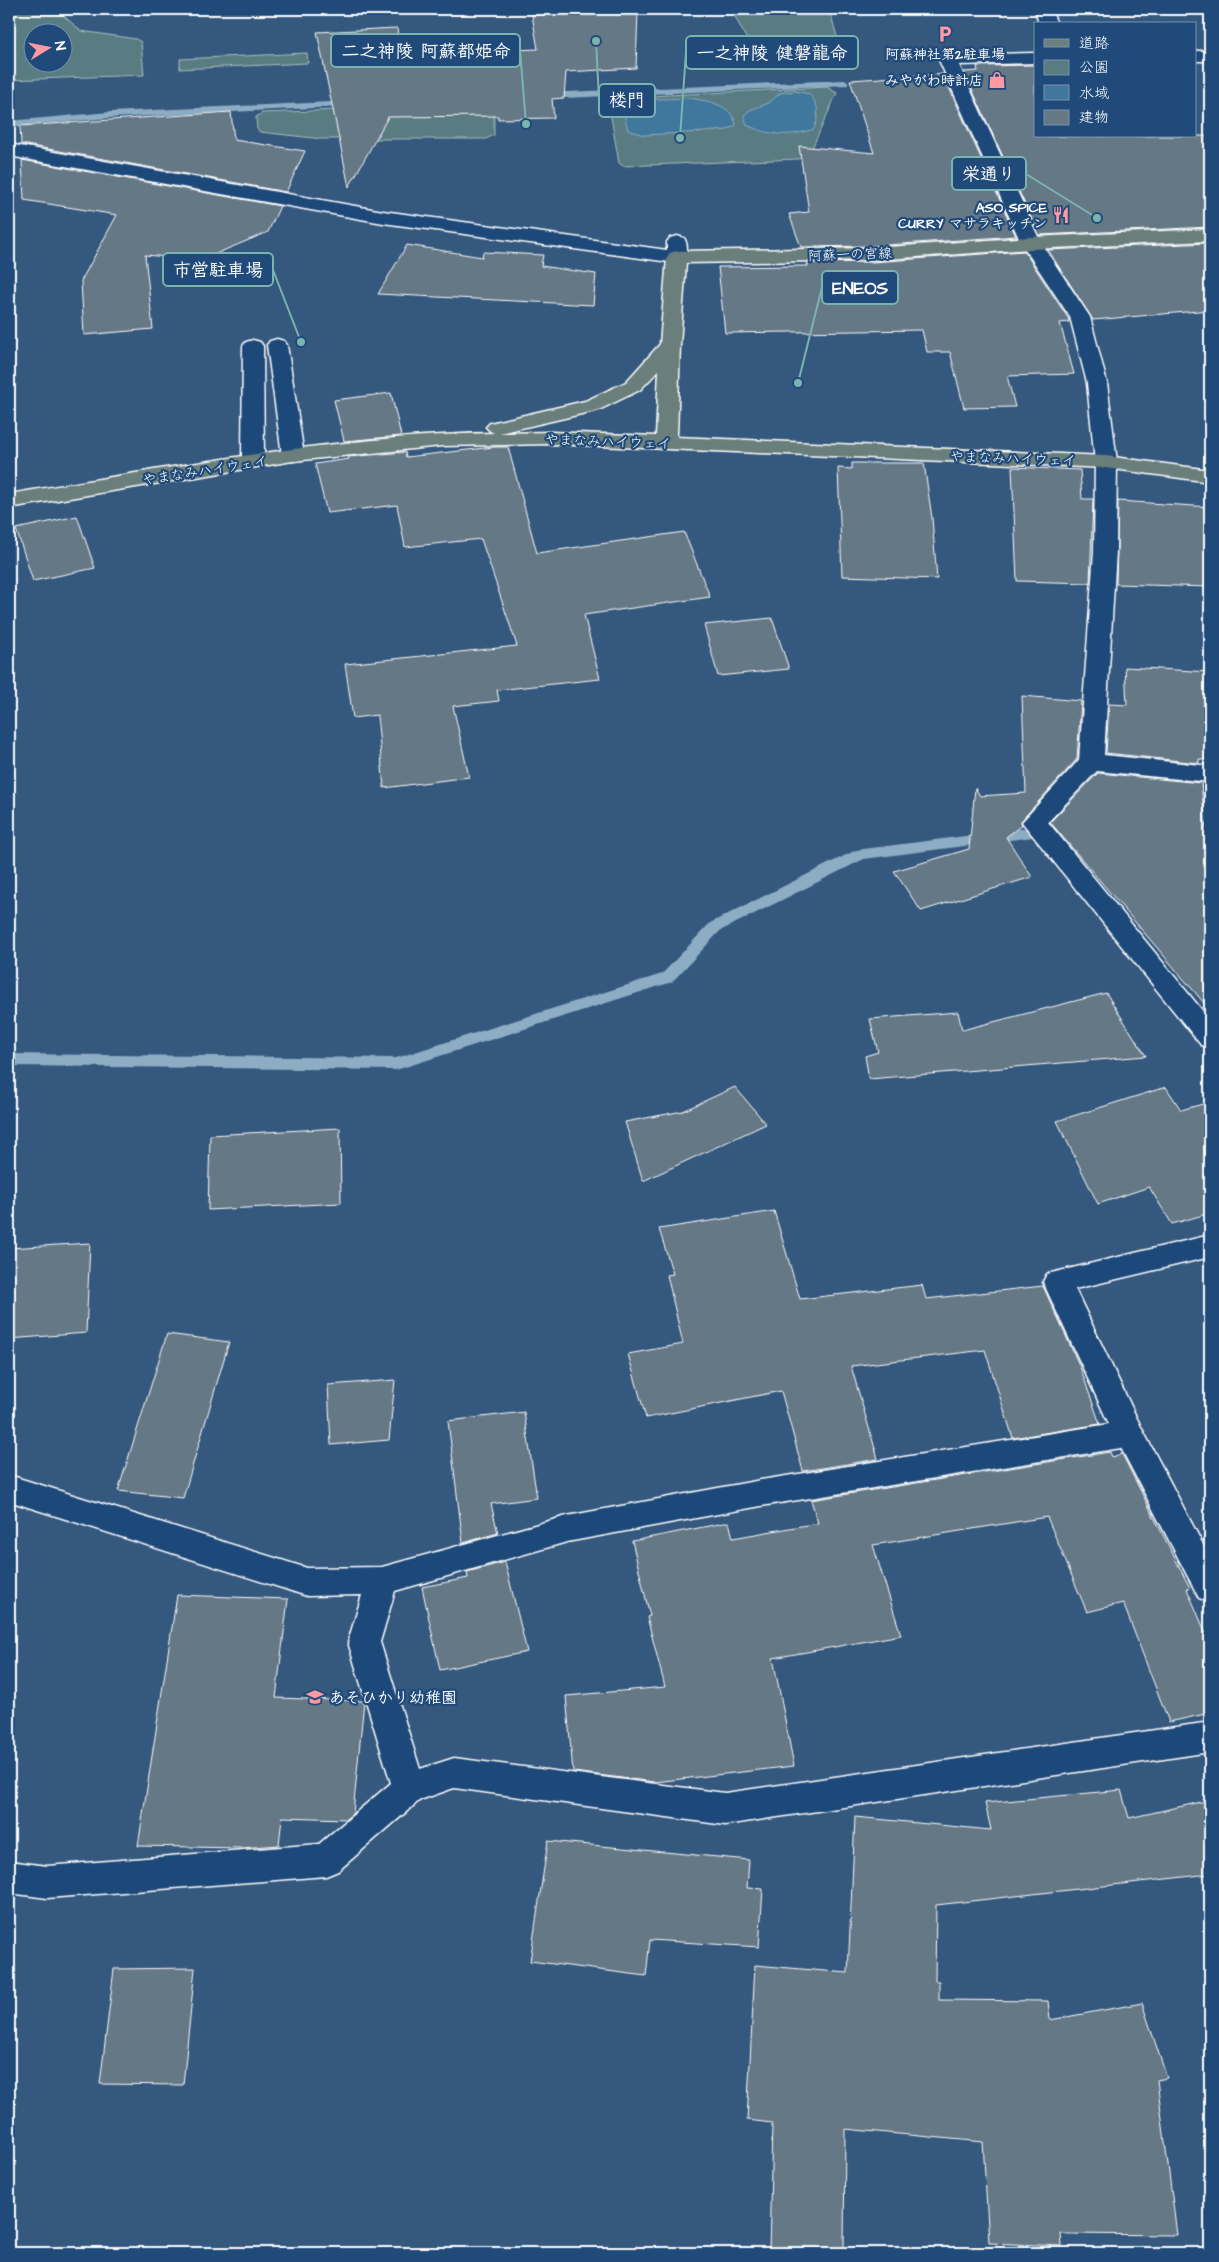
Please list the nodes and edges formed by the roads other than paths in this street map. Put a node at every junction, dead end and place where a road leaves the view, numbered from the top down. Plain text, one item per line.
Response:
1 (1043, 9) edge
2 (1047, 22) edge
3 (1196, 56) edge
4 (1210, 56) edge
5 (1034, 58) edge
6 (9, 150) edge
7 (1210, 235) edge
8 (1031, 243) junction
9 (677, 249) junction
10 (277, 345) dead end
11 (670, 345) junction
12 (253, 346) dead end
13 (442, 440) junction
14 (666, 444) junction
15 (293, 456) junction
16 (253, 461) junction
17 (1106, 462) junction
18 (1210, 476) edge
19 (9, 502) edge
20 (1091, 762) junction
21 (1210, 774) edge
22 (1210, 1038) edge
23 (1210, 1246) edge
24 (1130, 1434) junction
25 (9, 1488) edge
26 (382, 1581) junction
27 (1210, 1588) edge
28 (1210, 1737) edge
29 (409, 1788) junction
30 (9, 1877) edge

1 - 2 street
3 - 4 street
5 - 8 street
6 - 9 street
7 - 8 main road, 阿蘇一の宮線
8 - 9 main road, 阿蘇一の宮線
8 - 17 street
9 - 11 main road
10 - 15 street
11 - 13 main road
11 - 14 main road
12 - 16 street
13 - 14 main road, やまなみハイウェイ
13 - 15 main road, やまなみハイウェイ
14 - 17 main road, やまなみハイウェイ
15 - 16 main road, やまなみハイウェイ
16 - 19 main road, やまなみハイウェイ
17 - 18 main road, やまなみハイウェイ
17 - 20 street
20 - 21 street
20 - 22 street
23 - 24 street
24 - 26 street
24 - 27 street
25 - 26 street
26 - 29 street
28 - 29 street
29 - 30 street

